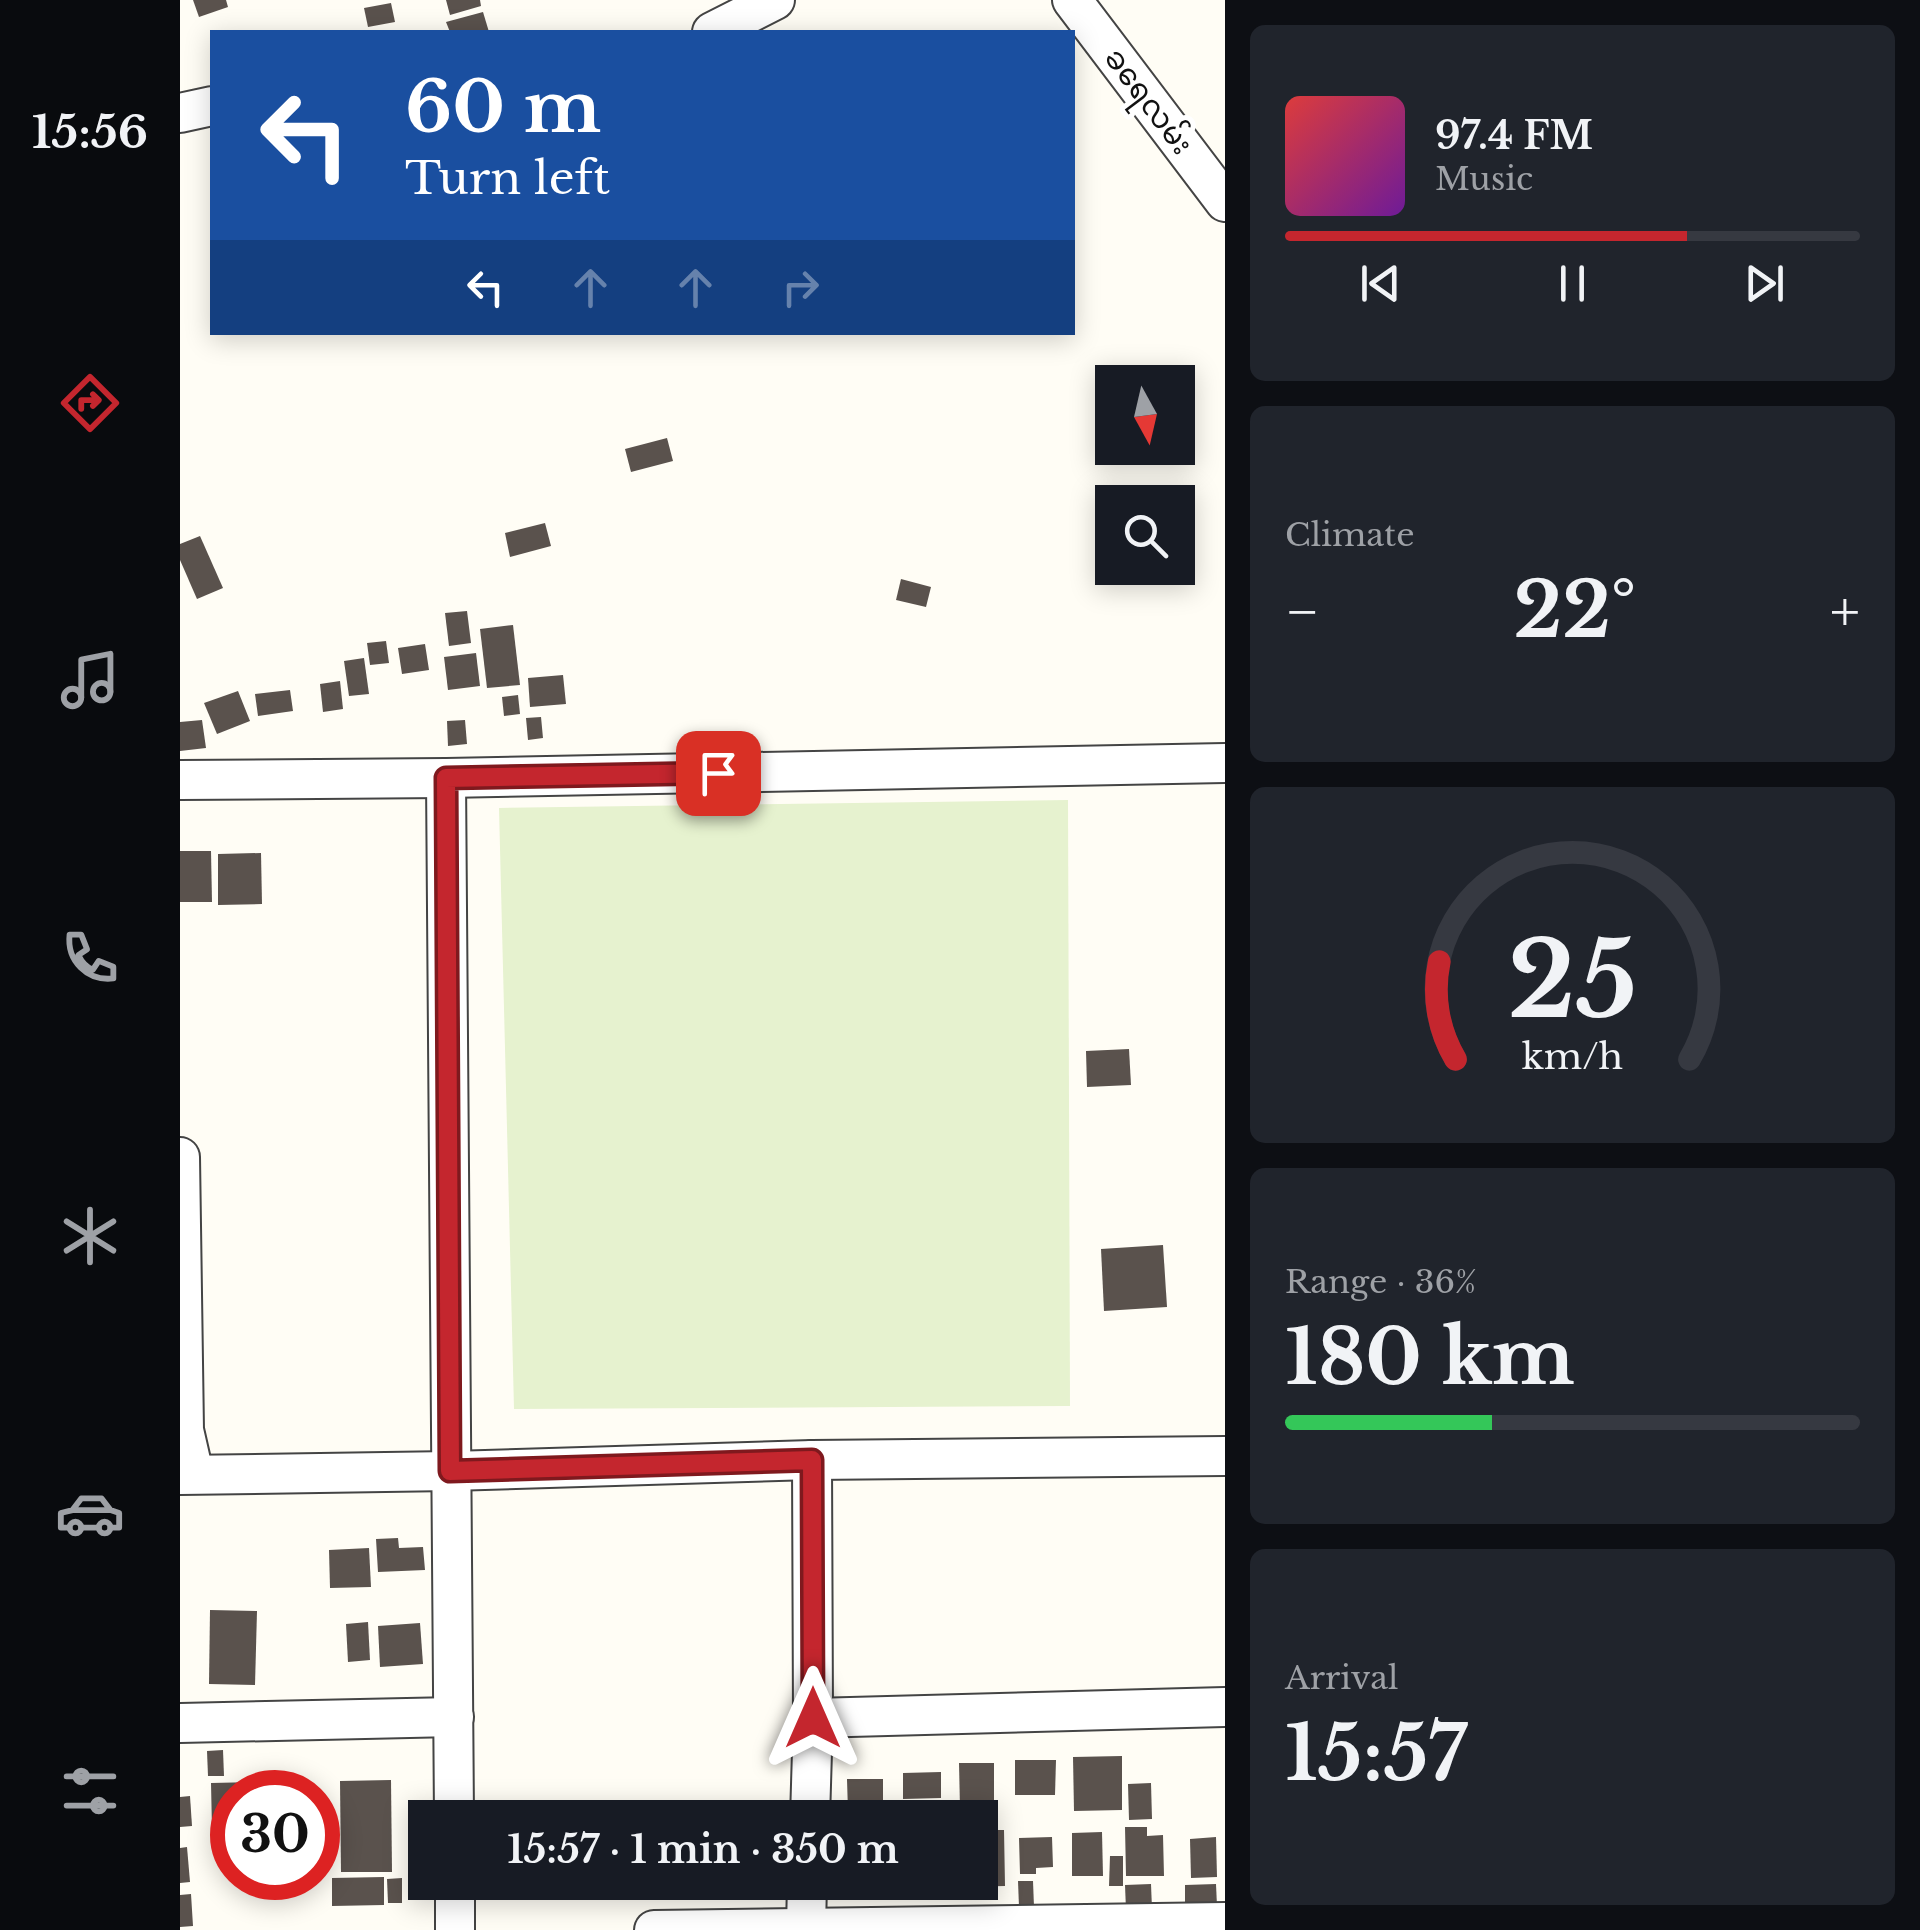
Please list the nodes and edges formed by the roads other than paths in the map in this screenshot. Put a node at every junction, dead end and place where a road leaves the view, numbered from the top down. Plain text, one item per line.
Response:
1 (774, 0) edge
2 (1072, 0) edge
3 (716, 30) edge
4 (210, 106) edge
5 (180, 113) edge
6 (1225, 202) edge
7 (1225, 763) edge
8 (446, 778) junction
9 (180, 780) edge
10 (180, 1157) edge
11 (1225, 1456) edge
12 (812, 1460) junction
13 (450, 1471) junction
14 (187, 1474) edge
15 (1225, 1707) edge
16 (454, 1717) junction
17 (813, 1718) junction
18 (180, 1722) edge
19 (454, 1800) edge
20 (811, 1800) edge
21 (455, 1900) edge
22 (807, 1900) edge
23 (1225, 1922) edge
24 (806, 1928) edge
25 (455, 1930) edge
26 (654, 1930) edge

1 - 3 street
2 - 6 street, ခရေလမ်း
4 - 5 street
7 - 8 street
8 - 9 street
8 - 13 street
10 - 14 street
11 - 12 street
12 - 13 street
12 - 17 street
13 - 14 street
13 - 16 street
15 - 17 street
16 - 18 street
16 - 19 street
17 - 20 street
21 - 25 street
22 - 24 street
23 - 24 street
24 - 26 street

